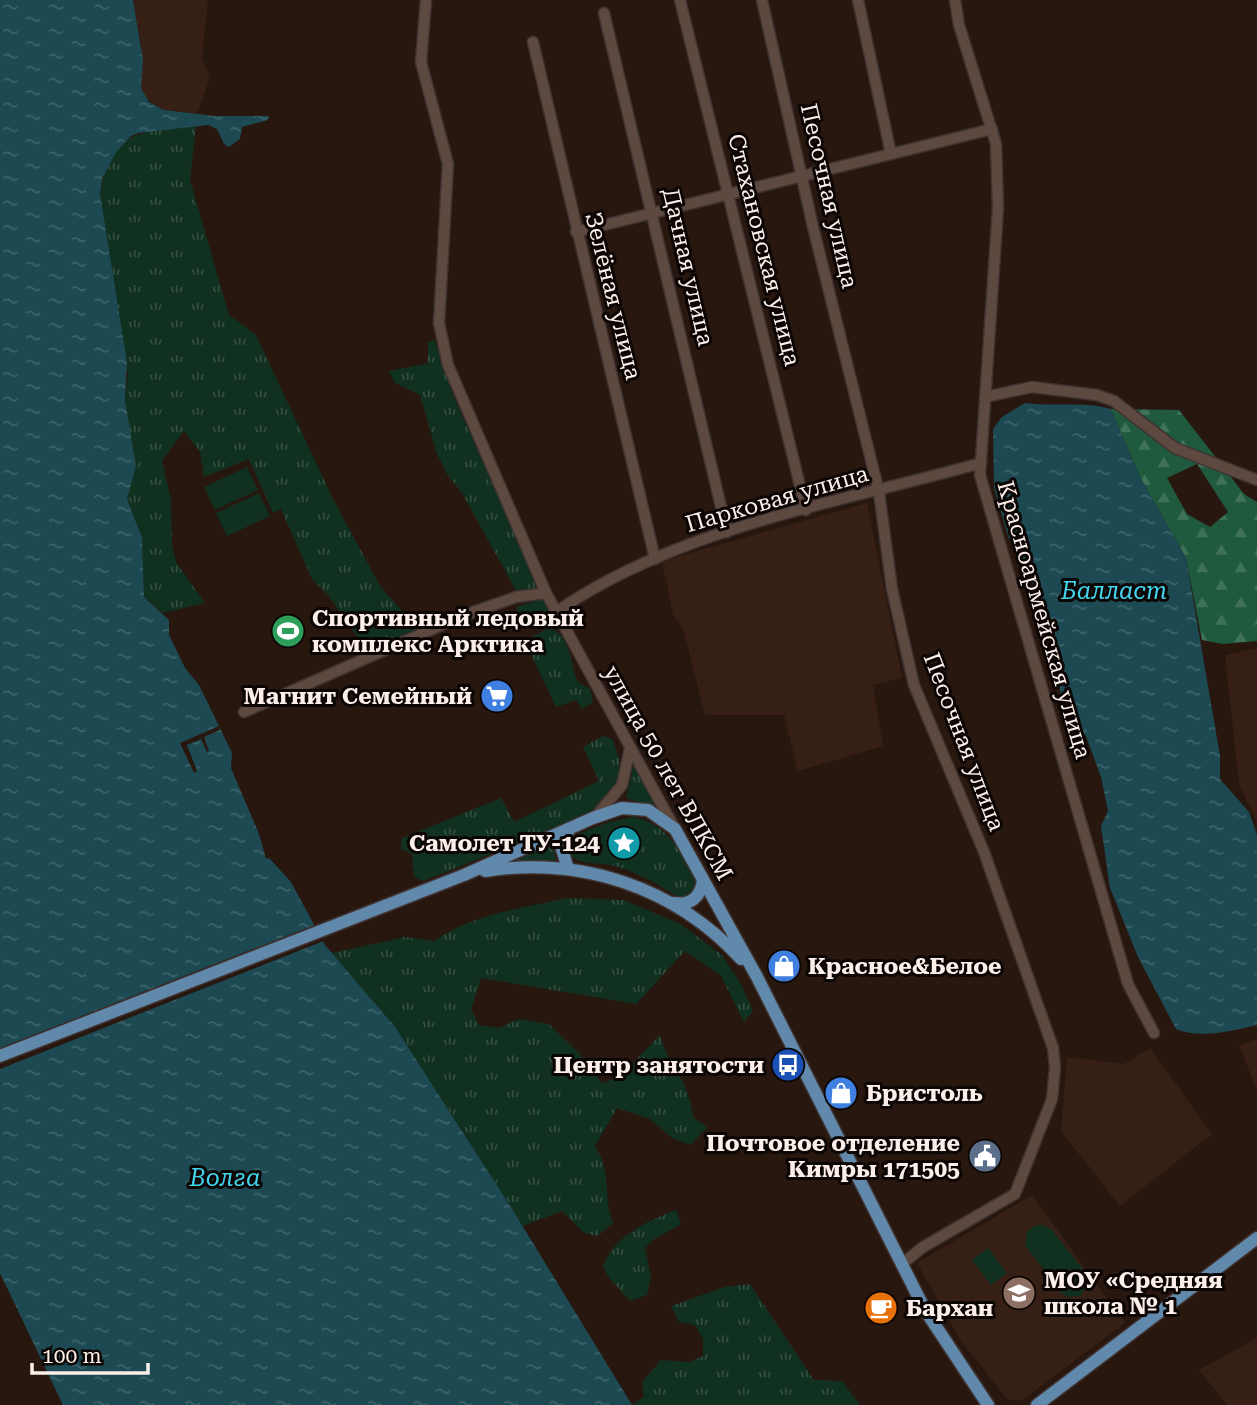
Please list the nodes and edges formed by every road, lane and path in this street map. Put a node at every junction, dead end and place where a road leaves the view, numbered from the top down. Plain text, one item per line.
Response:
1 (426, 0) edge
2 (680, 0) edge
3 (762, 0) edge
4 (858, 0) edge
5 (956, 0) edge
6 (604, 13) dead end
7 (533, 42) dead end
8 (992, 129) junction
9 (891, 154) junction
10 (802, 176) junction
11 (728, 194) junction
12 (654, 213) junction
13 (576, 232) junction
14 (985, 397) junction
15 (981, 463) junction
16 (1257, 480) edge
17 (879, 492) junction
18 (806, 510) junction
19 (727, 532) junction
20 (655, 559) junction
21 (545, 593) junction
22 (556, 612) junction
23 (244, 712) dead end
24 (630, 748) junction
25 (593, 818) junction
26 (569, 829) junction
27 (675, 829) junction
28 (568, 869) junction
29 (464, 875) junction
30 (703, 880) junction
31 (674, 903) junction
32 (757, 977) junction
33 (1154, 1033) dead end
34 (0, 1056) edge
35 (1257, 1238) edge
36 (902, 1264) junction
37 (988, 1405) edge
38 (1037, 1405) edge

1 - 21 street, улица 50 лет ВЛКСМ
2 - 11 street, Стахановская улица
3 - 10 street, Песочная улица
4 - 9 street
5 - 8 street, Красноармейская улица
6 - 12 street, Дачная улица
7 - 13 street, Зелёная улица
8 - 9 street
8 - 14 street, Красноармейская улица
9 - 10 street
10 - 11 street
10 - 17 street, Песочная улица
11 - 12 street
11 - 18 street, Стахановская улица
12 - 13 street
12 - 19 street, Дачная улица
13 - 20 street, Зелёная улица
14 - 15 street, Красноармейская улица
14 - 16 street
15 - 17 street, Парковая улица
15 - 33 street, Красноармейская улица
17 - 18 street, Парковая улица
17 - 36 street, Песочная улица
18 - 19 street, Парковая улица
19 - 20 street, Парковая улица
20 - 22 street, Парковая улица
21 - 22 street, улица 50 лет ВЛКСМ
21 - 23 street
22 - 24 street, улица 50 лет ВЛКСМ
24 - 25 street
24 - 27 street, улица 50 лет ВЛКСМ
25 - 26 main road
25 - 27 main road
26 - 28 main road
26 - 29 main road
27 - 30 main road, улица 50 лет ВЛКСМ
28 - 29 main road
28 - 31 main road
29 - 34 main road
30 - 31 main road
30 - 32 main road, улица 50 лет ВЛКСМ
31 - 32 main road
32 - 36 main road, улица 50 лет ВЛКСМ
35 - 38 main road
36 - 37 main road, улица 50 лет ВЛКСМ

